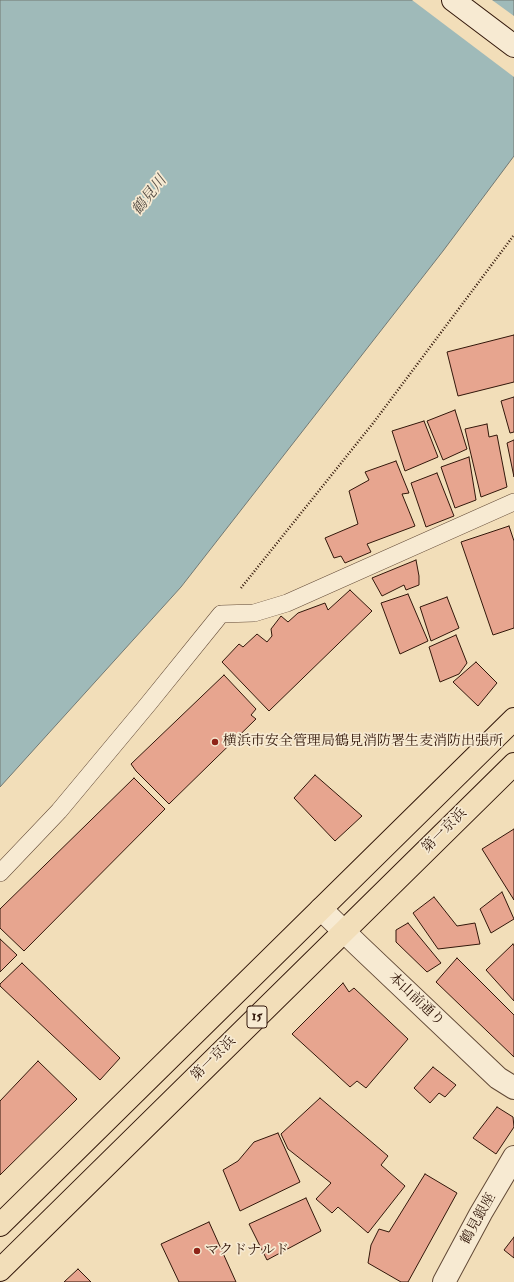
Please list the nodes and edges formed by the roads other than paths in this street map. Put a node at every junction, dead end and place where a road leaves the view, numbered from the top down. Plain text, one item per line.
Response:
1 (453, 0) edge
2 (514, 46) edge
3 (514, 502) edge
4 (514, 719) edge
5 (514, 764) edge
6 (0, 873) edge
7 (321, 909) junction
8 (344, 931) junction
9 (514, 1088) edge
10 (514, 1157) edge
11 (0, 1225) edge
12 (0, 1270) edge
13 (444, 1282) edge

1 - 2 street
3 - 6 lane
4 - 7 highway, 15
5 - 8 highway, 第一京浜 / 15
7 - 8 street, 本山前通り
7 - 11 highway, 15
8 - 9 street, 本山前通り
8 - 12 highway, 第一京浜 / 15
10 - 13 street, 鶴見銀座

